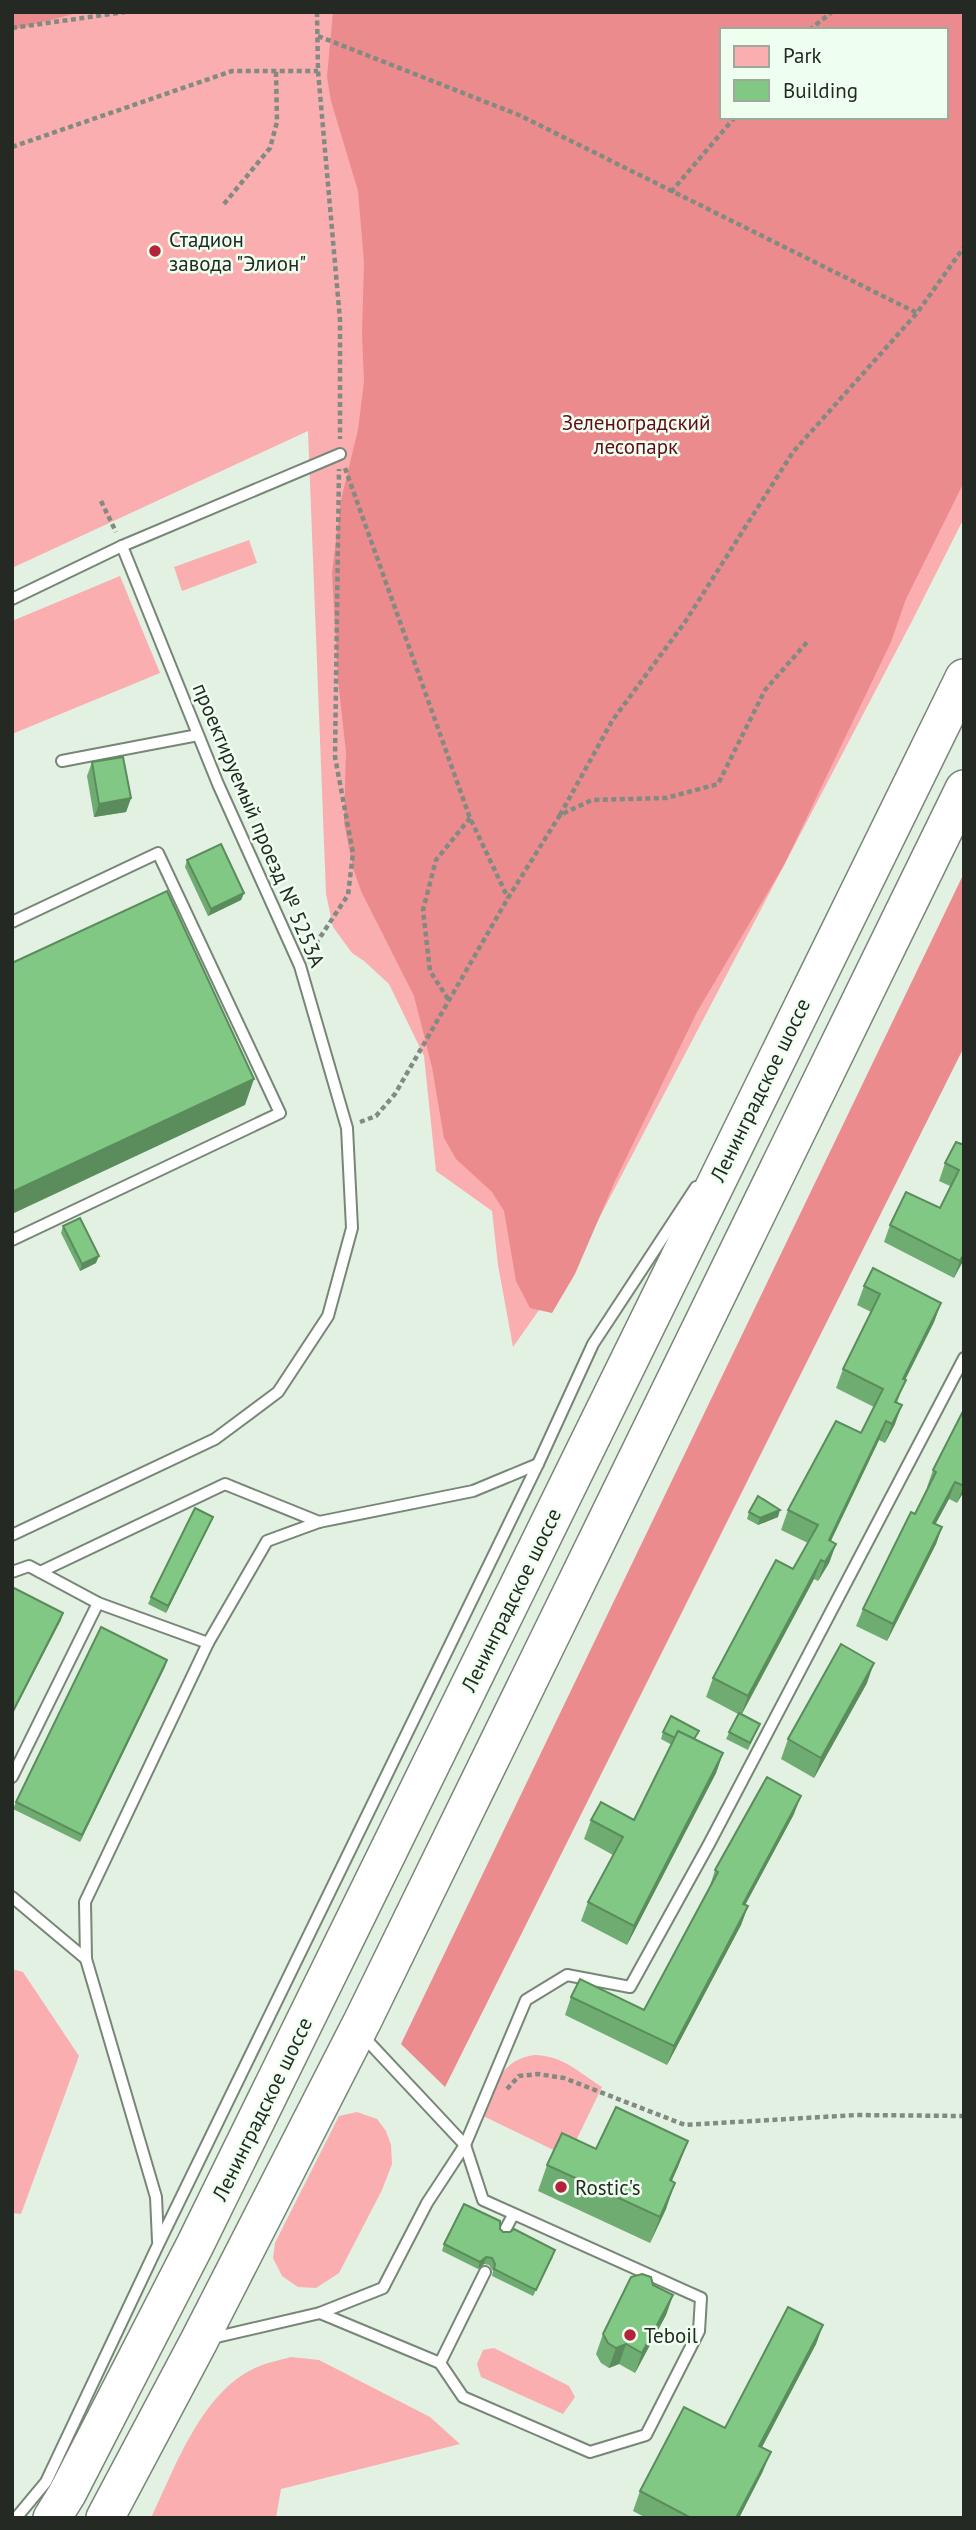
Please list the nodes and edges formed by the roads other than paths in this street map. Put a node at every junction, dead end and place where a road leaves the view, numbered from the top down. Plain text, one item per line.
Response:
1 (340, 454) road end
2 (122, 546) junction
3 (12, 599) edge
4 (964, 678) edge
5 (198, 735) junction
6 (62, 761) dead end
7 (964, 789) edge
8 (12, 922) edge
9 (766, 1079) junction
10 (713, 1160) dead end
11 (706, 1171) dead end
12 (12, 1240) edge
13 (964, 1358) edge
14 (538, 1464) junction
15 (319, 1522) junction
16 (12, 1535) edge
17 (12, 1572) edge
18 (40, 1572) junction
19 (98, 1602) junction
20 (208, 1643) junction
21 (12, 1777) edge
22 (12, 1898) edge
23 (86, 1959) junction
24 (357, 2031) junction
25 (464, 2145) junction
26 (513, 2215) junction
27 (505, 2232) edge
28 (158, 2245) junction
29 (485, 2272) dead end
30 (320, 2313) junction
31 (199, 2341) junction
32 (440, 2363) junction
33 (16, 2518) edge
34 (51, 2518) edge
35 (105, 2518) edge

1 - 2 lane
2 - 3 lane
2 - 5 lane, проектируемый проезд № 5253А
4 - 9 highway, Ленинградское шоссе
5 - 6 lane
5 - 16 lane, проектируемый проезд № 5253А
7 - 24 highway
8 - 12 lane
9 - 10 lane
9 - 34 highway, Ленинградское шоссе
11 - 14 lane
13 - 25 lane
14 - 15 lane
14 - 28 lane
15 - 18 lane
15 - 20 lane
17 - 18 lane
18 - 19 lane
19 - 20 lane
19 - 21 lane
20 - 23 lane
22 - 23 lane
23 - 28 lane
24 - 25 lane
24 - 31 highway
25 - 26 lane
25 - 30 lane
26 - 27 lane
26 - 32 lane
28 - 33 lane
29 - 32 lane
30 - 31 lane
30 - 32 lane
31 - 35 highway

